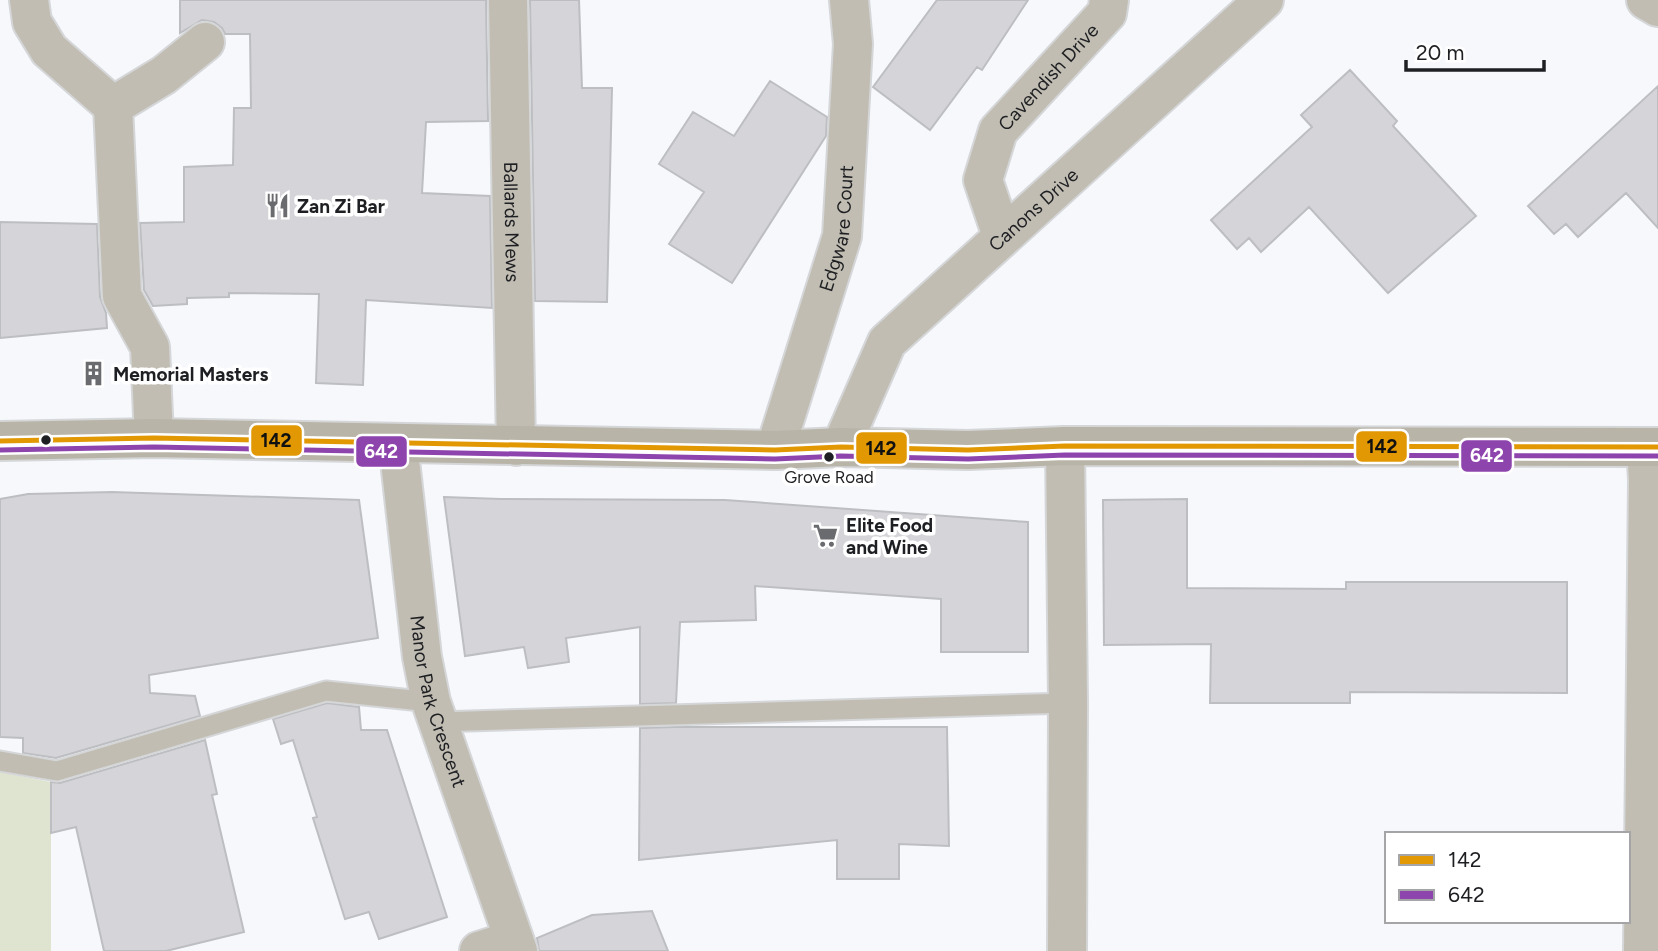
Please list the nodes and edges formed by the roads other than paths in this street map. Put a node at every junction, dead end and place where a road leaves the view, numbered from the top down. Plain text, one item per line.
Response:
1 (29, 0) edge
2 (508, 0) edge
3 (849, 0) edge
4 (1109, 0) edge
5 (1265, 0) edge
6 (1646, 0) edge
7 (1658, 8) edge
8 (205, 42) dead end
9 (113, 106) junction
10 (1002, 236) junction
11 (154, 438) junction
12 (0, 440) edge
13 (398, 443) junction
14 (516, 446) junction
15 (1065, 446) junction
16 (841, 447) junction
17 (1652, 447) edge
18 (775, 450) junction
19 (1068, 703) junction
20 (434, 712) junction
21 (0, 761) edge
22 (504, 947) edge
23 (1067, 951) edge
24 (1643, 951) edge

1 - 9 street
2 - 14 street, Ballards Mews
3 - 18 street, Edgware Court
4 - 10 street, Cavendish Drive
5 - 10 street, Canons Drive
6 - 7 street
8 - 9 street
9 - 11 street
10 - 16 street, Canons Drive
11 - 12 main road
11 - 13 main road
13 - 14 main road
13 - 20 street, Manor Park Crescent
14 - 18 main road
15 - 16 main road
15 - 17 main road
15 - 19 street
16 - 18 main road
17 - 24 street
19 - 20 lane
19 - 23 street
20 - 21 lane
20 - 22 street, Manor Park Crescent

